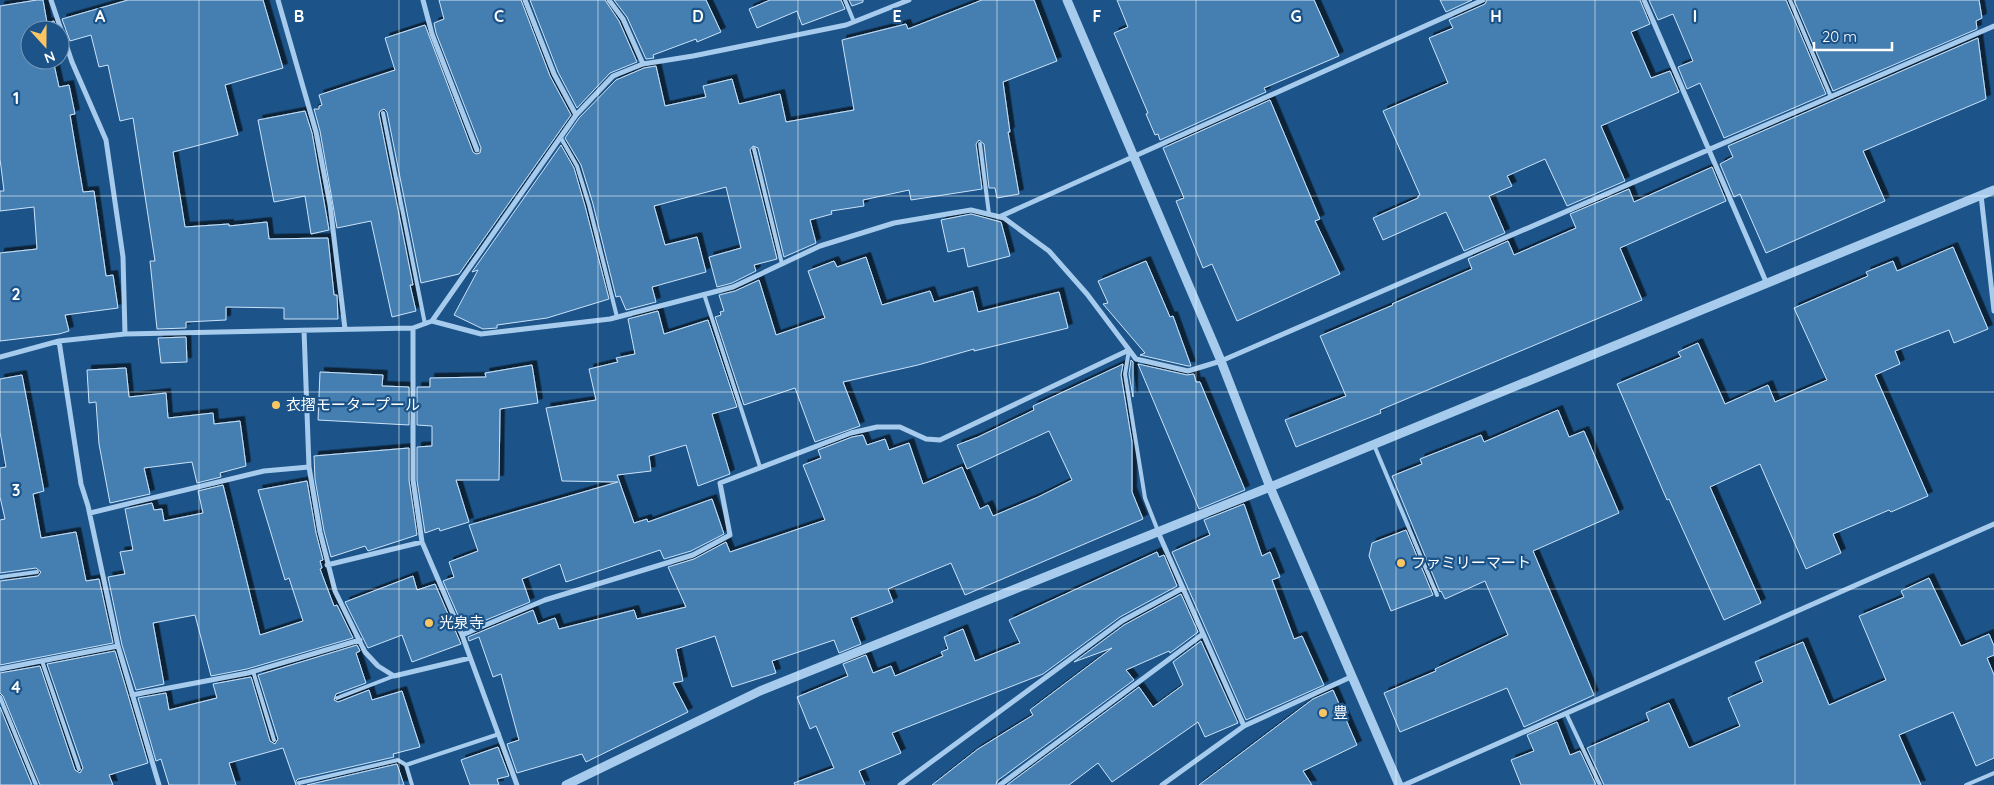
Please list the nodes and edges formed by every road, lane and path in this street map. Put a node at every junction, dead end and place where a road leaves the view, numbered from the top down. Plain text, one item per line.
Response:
1 (51, 0) edge
2 (278, 0) edge
3 (423, 0) edge
4 (525, 0) edge
5 (609, 0) edge
6 (845, 0) edge
7 (909, 0) edge
8 (1067, 0) edge
9 (1483, 0) edge
10 (1644, 0) edge
11 (1790, 0) edge
12 (854, 22) junction
13 (1994, 26) edge
14 (642, 64) junction
15 (1831, 97) junction
16 (383, 112) dead end
17 (576, 115) junction
18 (561, 138) junction
19 (980, 144) dead end
20 (754, 149) dead end
21 (1709, 149) junction
22 (477, 150) dead end
23 (1133, 156) junction
24 (1994, 190) edge
25 (1981, 195) junction
26 (989, 214) junction
27 (999, 217) junction
28 (782, 264) junction
29 (1767, 284) junction
30 (704, 294) junction
31 (1994, 311) edge
32 (617, 317) junction
33 (432, 321) junction
34 (425, 324) junction
35 (414, 328) junction
36 (345, 329) junction
37 (304, 330) junction
38 (125, 334) junction
39 (59, 341) junction
40 (1129, 350) junction
41 (0, 357) edge
42 (1221, 361) junction
43 (1374, 445) junction
44 (309, 467) junction
45 (760, 467) junction
46 (1270, 487) junction
47 (90, 513) junction
48 (1994, 524) edge
49 (1158, 532) junction
50 (422, 542) junction
51 (327, 565) junction
52 (37, 572) dead end
53 (0, 577) edge
54 (1183, 588) junction
55 (1437, 595) dead end
56 (1203, 634) junction
57 (462, 635) junction
58 (360, 640) junction
59 (118, 646) junction
60 (470, 658) junction
61 (42, 661) junction
62 (0, 669) edge
63 (253, 671) junction
64 (394, 676) junction
65 (1353, 676) junction
66 (132, 695) junction
67 (0, 697) edge
68 (338, 698) dead end
69 (1566, 713) junction
70 (1244, 726) junction
71 (499, 734) junction
72 (274, 740) dead end
73 (406, 764) junction
74 (79, 769) dead end
75 (1994, 773) edge
76 (299, 783) dead end
77 (36, 785) edge
78 (159, 785) edge
79 (412, 785) edge
80 (517, 785) edge
81 (566, 785) edge
82 (900, 785) edge
83 (1000, 785) edge
84 (1162, 785) edge
85 (1399, 785) edge
86 (1404, 785) edge
87 (1600, 785) edge
88 (1966, 785) edge

1 - 38 street
2 - 36 street
3 - 22 street
4 - 17 street
5 - 14 street
6 - 12 lane
7 - 12 street
8 - 23 street
9 - 23 street
10 - 21 street
11 - 15 lane
12 - 14 street
13 - 15 street
14 - 17 street
15 - 21 street
16 - 34 lane
17 - 18 street
18 - 32 lane
18 - 33 street
19 - 26 lane
20 - 28 lane
21 - 29 street
21 - 42 street
23 - 27 street
23 - 42 street
24 - 25 street
25 - 29 street
25 - 31 street
26 - 27 street
26 - 28 street
27 - 40 street
28 - 30 street
29 - 43 street
30 - 32 street
30 - 45 lane
32 - 33 street
33 - 34 street
34 - 35 street
35 - 36 street
35 - 50 street
36 - 37 street
37 - 38 street
37 - 44 street
38 - 39 street
39 - 41 street
39 - 47 street
40 - 42 street
40 - 45 street
40 - 49 lane
42 - 46 street
43 - 46 street
43 - 55 lane
44 - 47 street
44 - 51 street
45 - 57 street
46 - 49 street
46 - 65 street
47 - 59 street
48 - 69 street
49 - 54 street
49 - 81 street
50 - 51 street
50 - 57 street
51 - 58 street
52 - 53 lane
54 - 56 street
54 - 82 street
56 - 70 street
56 - 83 street
57 - 60 street
58 - 63 street
58 - 64 street
59 - 61 street
59 - 66 street
60 - 64 street
60 - 71 street
61 - 62 street
61 - 74 lane
63 - 66 street
63 - 72 lane
64 - 68 lane
65 - 70 street
65 - 85 street
66 - 78 street
67 - 77 lane
69 - 86 street
69 - 87 lane
70 - 84 street
71 - 73 lane
71 - 80 street
73 - 76 lane
73 - 79 lane
75 - 88 lane

